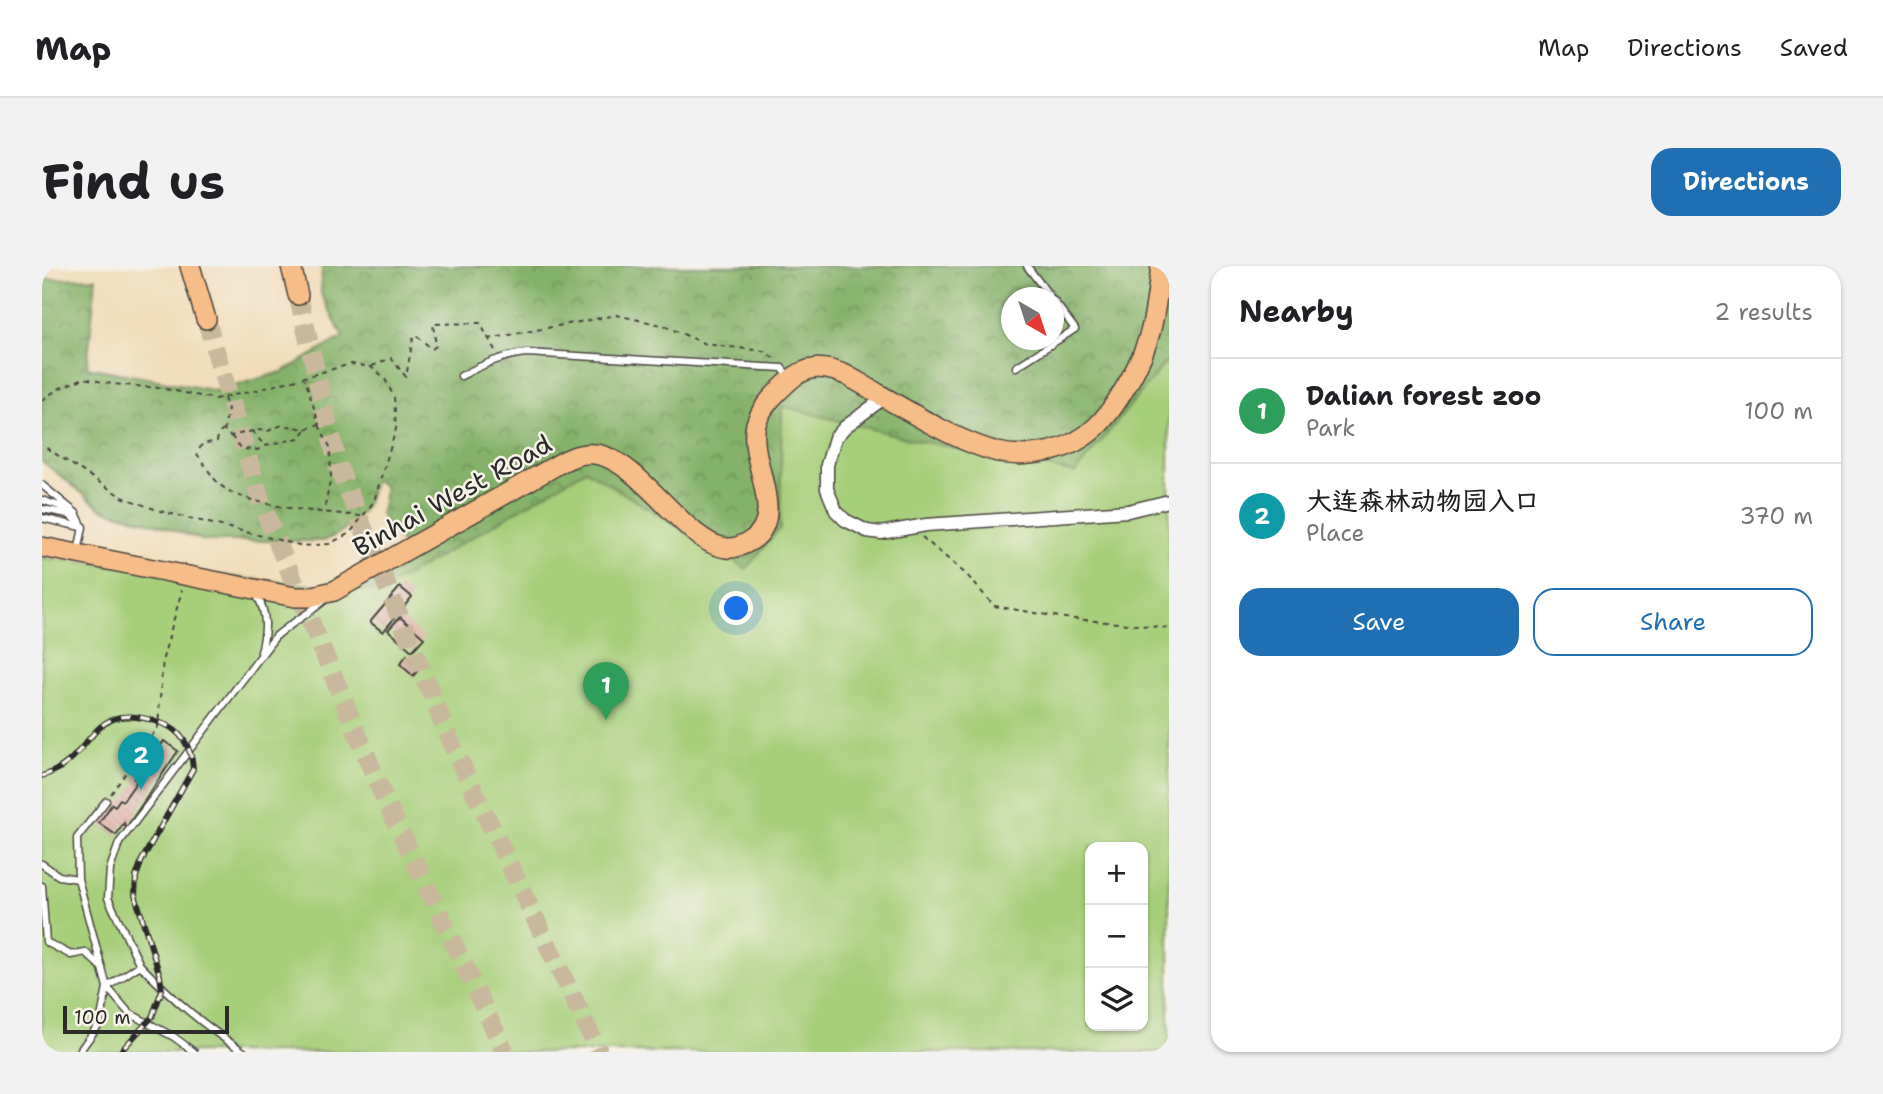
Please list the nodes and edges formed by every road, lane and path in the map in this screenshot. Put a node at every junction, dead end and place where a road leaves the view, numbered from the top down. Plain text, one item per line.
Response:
1 (190, 266) edge
2 (291, 266) edge
3 (1027, 266) edge
4 (1161, 266) edge
5 (1043, 287) edge
6 (298, 295) tunnel mouth
7 (1064, 315) edge
8 (206, 319) tunnel mouth
9 (1064, 337) edge
10 (488, 339) junction
11 (1043, 350) edge
12 (498, 359) junction
13 (371, 367) junction
14 (1016, 367) dead end
15 (787, 373) junction
16 (461, 376) dead end
17 (304, 378) junction
18 (224, 397) junction
19 (884, 397) junction
20 (42, 400) edge
21 (319, 424) junction
22 (306, 429) junction
23 (224, 430) junction
24 (252, 431) junction
25 (230, 436) junction
26 (42, 445) edge
27 (265, 446) junction
28 (42, 485) edge
29 (42, 492) edge
30 (54, 494) junction
31 (42, 500) edge
32 (1169, 501) edge
33 (42, 509) edge
34 (324, 512) junction
35 (76, 513) junction
36 (362, 516) junction
37 (42, 518) edge
38 (911, 528) junction
39 (42, 534) edge
40 (80, 541) junction
41 (42, 547) edge
42 (186, 575) junction
43 (250, 588) junction
44 (334, 591) junction
45 (1169, 628) edge
46 (259, 658) junction
47 (106, 801) joint
48 (42, 864) edge
49 (78, 878) junction
50 (42, 886) edge
51 (140, 965) junction
52 (102, 968) junction
53 (107, 987) junction
54 (79, 1052) edge
55 (194, 1052) edge
56 (244, 1052) edge

1 - 8 highway
2 - 6 highway
3 - 5 lane
4 - 19 highway, Binhai West Road
7 - 9 lane
10 - 12 path
10 - 13 path
10 - 15 path
11 - 14 lane
12 - 15 lane
12 - 16 lane
13 - 17 path
13 - 36 path
15 - 19 highway, Binhai West Road
15 - 44 highway, Binhai West Road
17 - 18 path
17 - 21 path
18 - 20 path
18 - 23 path
19 - 38 street
21 - 22 path
21 - 34 path
22 - 24 path
22 - 27 path
23 - 25 path
23 - 34 path
24 - 25 path
24 - 27 path
25 - 27 path
26 - 36 path
28 - 30 lane
29 - 30 lane
30 - 35 lane
31 - 35 lane
32 - 38 street
33 - 40 lane
34 - 36 path
35 - 40 lane
37 - 40 lane
38 - 45 path
39 - 40 highway, Binhai West Road
40 - 41 highway, Binhai West Road
40 - 42 highway, Binhai West Road
40 - 44 highway, Binhai West Road
42 - 43 highway, Binhai West Road
42 - 47 path
43 - 44 highway, Binhai West Road
43 - 46 lane
44 - 46 lane
46 - 51 lane
47 - 49 lane
48 - 49 lane
49 - 52 lane
50 - 52 lane
51 - 53 lane
51 - 56 lane
52 - 53 lane
53 - 54 lane
53 - 55 lane

